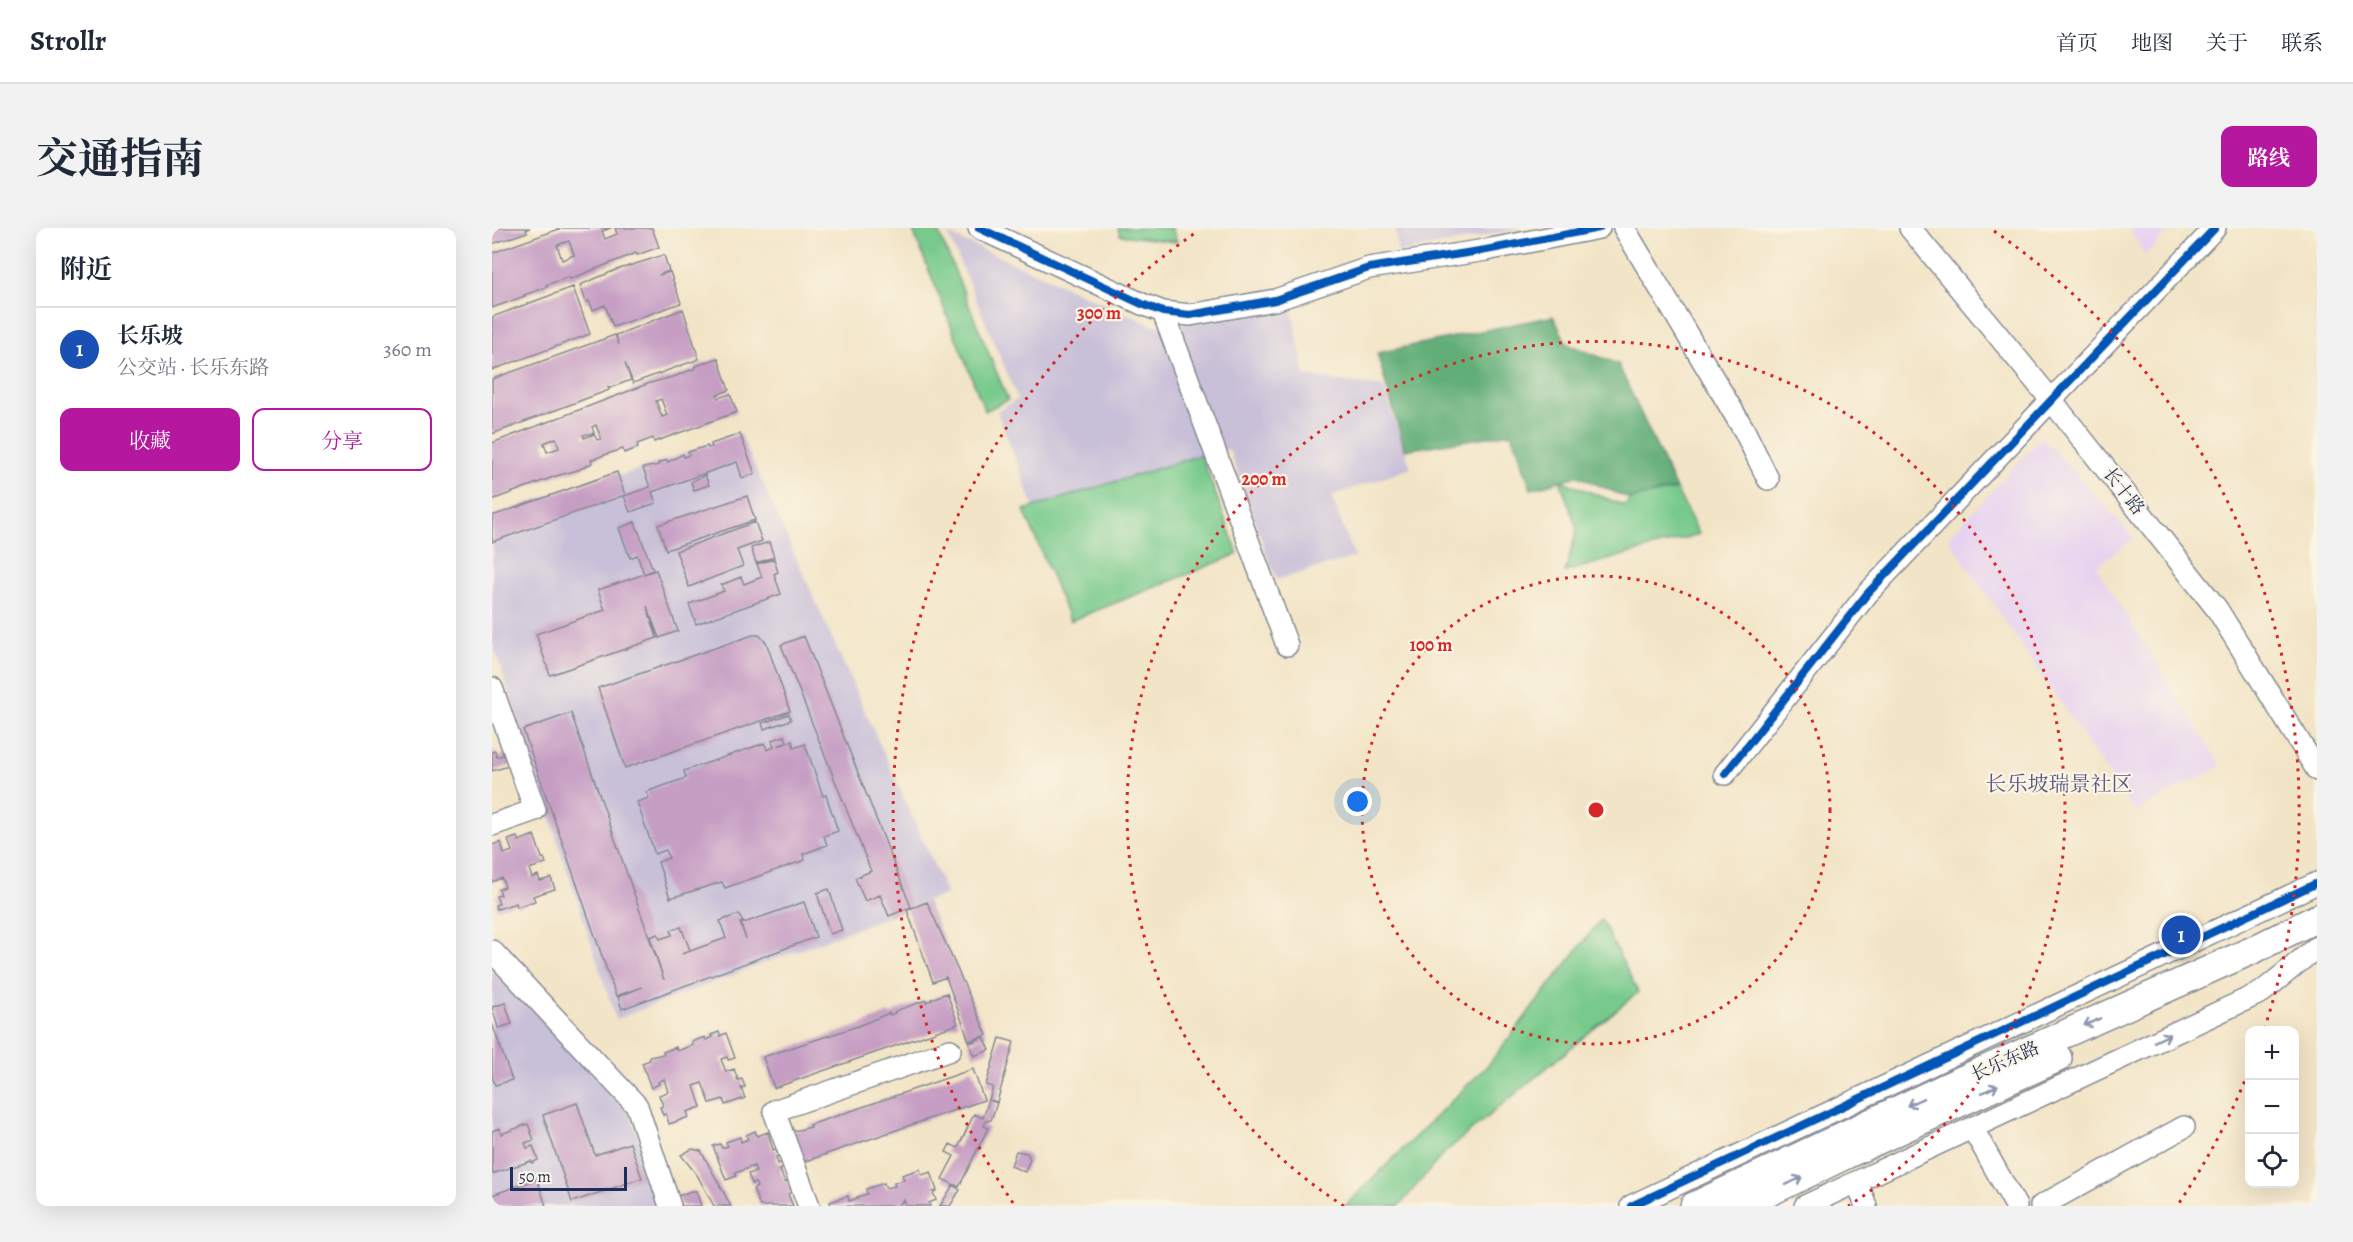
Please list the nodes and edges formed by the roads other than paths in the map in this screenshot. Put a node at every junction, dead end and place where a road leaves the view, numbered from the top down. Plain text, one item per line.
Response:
1 (979, 228) edge
2 (1599, 228) edge
3 (1624, 228) edge
4 (1910, 228) edge
5 (2215, 228) edge
6 (1163, 312) junction
7 (2052, 401) junction
8 (1768, 479) dead end
9 (1287, 645) dead end
10 (492, 688) edge
11 (2317, 770) edge
12 (1725, 774) dead end
13 (492, 825) edge
14 (2317, 883) edge
15 (2317, 918) edge
16 (2317, 938) edge
17 (2317, 947) edge
18 (492, 951) edge
19 (950, 1050) dead end
20 (2184, 1127) dead end
21 (1973, 1128) junction
22 (1857, 1182) junction
23 (670, 1206) edge
24 (809, 1206) edge
25 (1631, 1206) edge
26 (1694, 1206) edge
27 (1741, 1206) edge
28 (1805, 1206) edge
29 (1866, 1206) edge
30 (2016, 1206) edge
31 (2041, 1206) edge

1 - 6 street
2 - 6 street
3 - 8 street
4 - 7 street, 长十路
5 - 7 street
6 - 9 street
7 - 11 street, 长十路
7 - 12 street
10 - 13 street
14 - 25 street
15 -> 26 main road, 长乐东路
27 -> 16 main road, 长乐东路
21 -> 17 street
18 - 23 street
19 - 24 street
20 - 31 street
21 - 22 street
21 - 30 street
22 - 28 street
22 - 29 street

